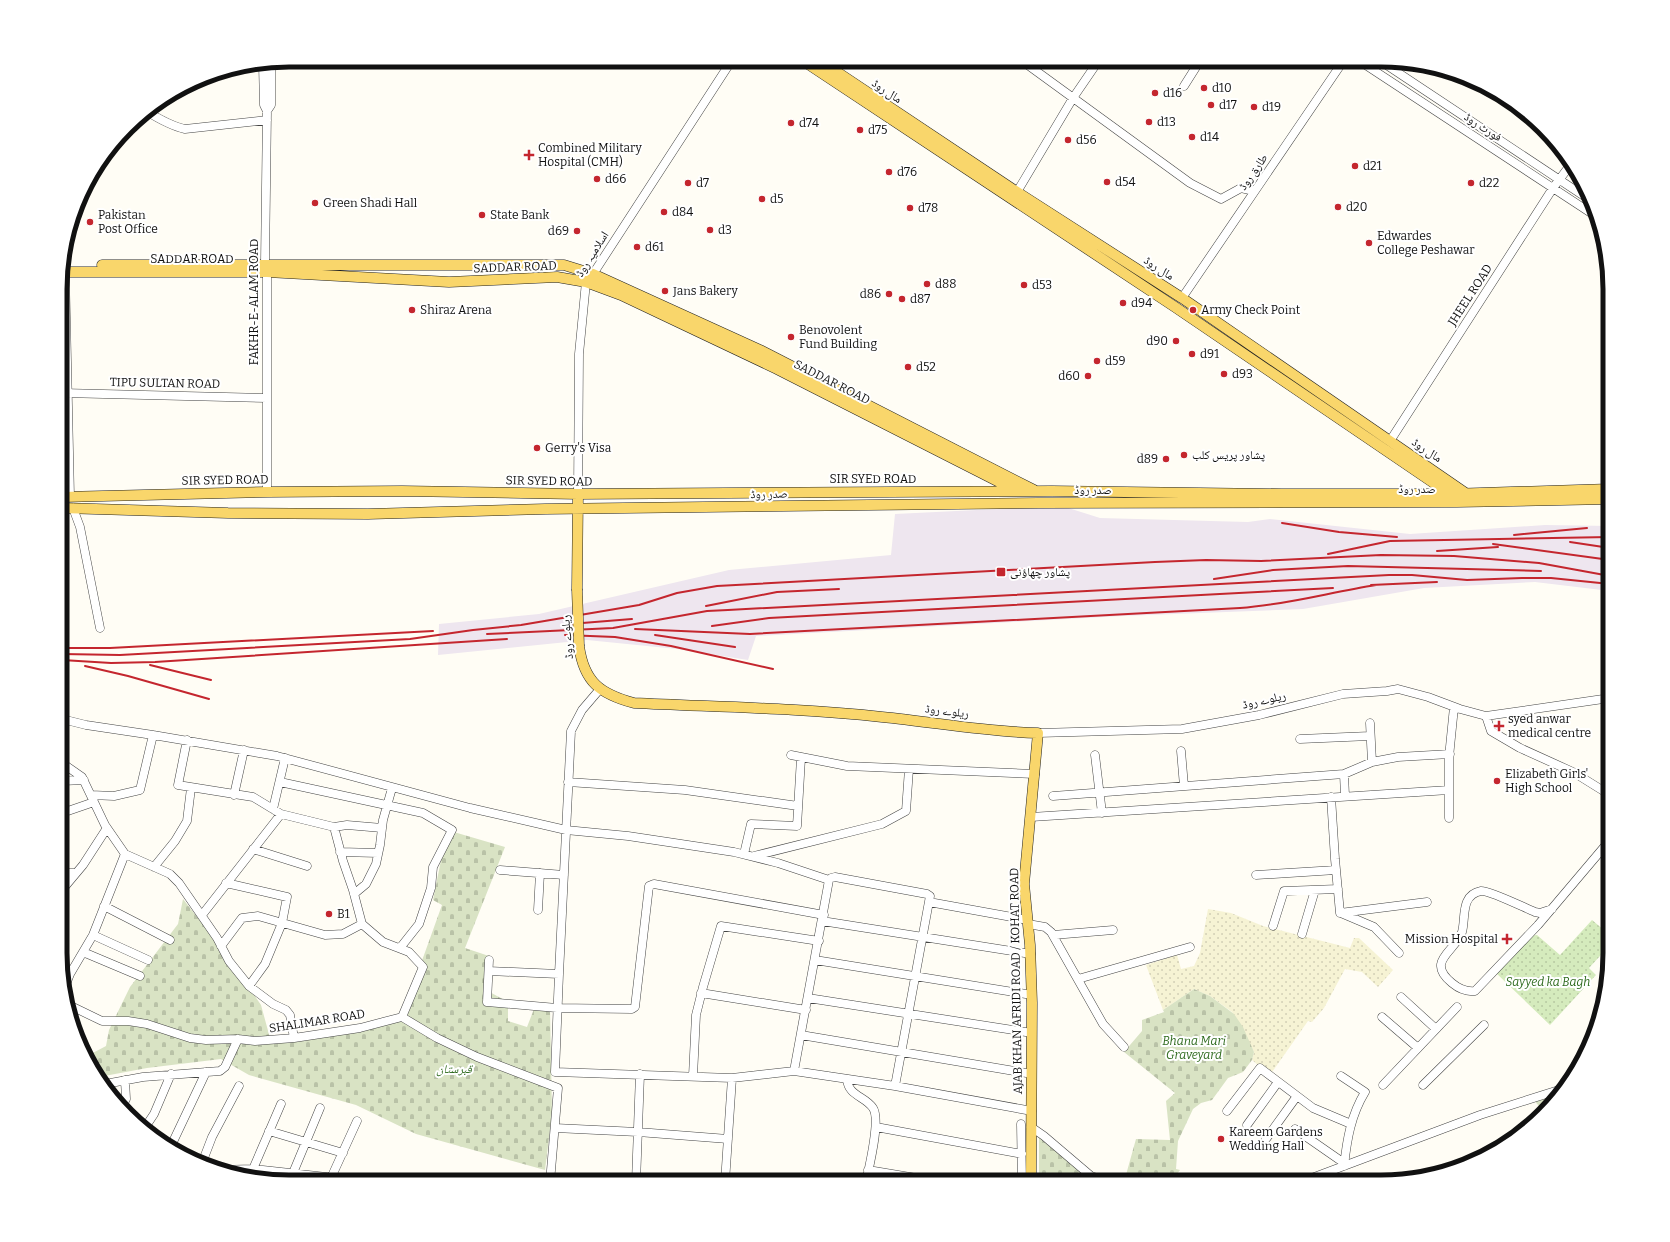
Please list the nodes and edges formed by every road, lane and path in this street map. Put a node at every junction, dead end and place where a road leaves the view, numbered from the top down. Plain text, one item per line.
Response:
1 (271, 67) edge
2 (727, 67) edge
3 (814, 67) edge
4 (828, 67) edge
5 (1031, 67) edge
6 (1094, 67) edge
7 (1196, 67) edge
8 (1339, 67) edge
9 (1369, 67) edge
10 (1390, 67) edge
11 (263, 69) edge
12 (1184, 86) dead end
13 (1073, 98) junction
14 (880, 107) junction
15 (152, 115) edge
16 (267, 116) junction
17 (1568, 168) edge
18 (1560, 179) junction
19 (1553, 188) junction
20 (1017, 192) junction
21 (1254, 192) junction
22 (1581, 194) edge
23 (1589, 212) edge
24 (266, 268) junction
25 (68, 269) edge
26 (590, 278) junction
27 (1182, 298) junction
28 (1175, 307) junction
29 (67, 393) edge
30 (267, 398) junction
31 (1390, 441) junction
32 (966, 460) junction
33 (1603, 489) edge
34 (1018, 491) junction
35 (1036, 491) junction
36 (267, 492) junction
37 (578, 494) junction
38 (1450, 494) junction
39 (67, 497) edge
40 (1465, 498) junction
41 (67, 499) edge
42 (1603, 499) edge
43 (1038, 503) junction
44 (67, 508) edge
45 (73, 508) junction
46 (577, 509) junction
47 (100, 628) dead end
48 (600, 689) junction
49 (1603, 699) edge
50 (1454, 707) junction
51 (1486, 716) junction
52 (67, 720) edge
53 (1370, 723) dead end
54 (1038, 733) junction
55 (153, 734) junction
56 (1370, 736) junction
57 (187, 740) junction
58 (1300, 740) dead end
59 (244, 750) junction
60 (1181, 751) dead end
61 (1450, 754) junction
62 (791, 755) dead end
63 (1096, 755) dead end
64 (285, 758) junction
65 (801, 758) junction
66 (1372, 762) junction
67 (67, 766) edge
68 (909, 769) junction
69 (1035, 774) junction
70 (1344, 774) junction
71 (84, 780) junction
72 (67, 781) edge
73 (280, 782) junction
74 (568, 782) junction
75 (1184, 786) junction
76 (191, 788) junction
77 (392, 788) junction
78 (1449, 790) junction
79 (1603, 791) edge
80 (1100, 793) junction
81 (234, 795) junction
82 (1054, 796) dead end
83 (1345, 796) junction
84 (1331, 797) junction
85 (92, 799) junction
86 (387, 805) junction
87 (798, 806) junction
88 (274, 809) junction
89 (67, 812) edge
90 (1102, 813) junction
91 (281, 814) junction
92 (1030, 817) junction
93 (1449, 818) dead end
94 (334, 827) junction
95 (107, 828) junction
96 (382, 828) junction
97 (566, 830) junction
98 (1603, 848) edge
99 (253, 849) junction
100 (340, 852) junction
101 (378, 853) junction
102 (125, 854) junction
103 (748, 855) junction
104 (306, 866) dead end
105 (154, 867) junction
106 (500, 870) dead end
107 (1336, 870) junction
108 (67, 873) edge
109 (76, 873) junction
110 (540, 873) junction
111 (564, 875) junction
112 (1256, 875) dead end
113 (829, 880) junction
114 (226, 883) junction
115 (67, 884) edge
116 (1338, 889) junction
117 (1315, 890) junction
118 (354, 894) junction
119 (929, 902) junction
120 (1426, 902) dead end
121 (104, 906) junction
122 (1552, 908) junction
123 (538, 910) dead end
124 (1340, 913) junction
125 (202, 915) junction
126 (823, 918) junction
127 (282, 922) junction
128 (1028, 922) junction
129 (362, 924) junction
130 (1273, 926) dead end
131 (1113, 930) dead end
132 (1302, 934) dead end
133 (93, 935) junction
134 (1053, 935) junction
135 (922, 937) junction
136 (170, 940) dead end
137 (819, 941) junction
138 (221, 946) junction
139 (1190, 947) dead end
140 (400, 948) junction
141 (83, 952) junction
142 (1399, 953) dead end
143 (1031, 954) junction
144 (148, 960) dead end
145 (489, 960) dead end
146 (815, 960) junction
147 (489, 971) junction
148 (559, 974) junction
149 (140, 976) dead end
150 (915, 976) junction
151 (68, 978) edge
152 (1078, 979) junction
153 (249, 986) junction
154 (701, 993) junction
155 (1032, 995) junction
156 (1400, 997) dead end
157 (808, 998) junction
158 (74, 1007) edge
159 (1457, 1007) dead end
160 (557, 1008) junction
161 (806, 1010) junction
162 (908, 1014) junction
163 (1382, 1016) dead end
164 (402, 1017) junction
165 (1484, 1025) dead end
166 (1436, 1029) junction
167 (1032, 1033) junction
168 (801, 1035) junction
169 (294, 1038) junction
170 (238, 1039) junction
171 (1124, 1047) dead end
172 (1418, 1048) junction
173 (901, 1052) junction
174 (794, 1071) junction
175 (206, 1072) junction
176 (171, 1074) junction
177 (640, 1074) junction
178 (1032, 1074) junction
179 (693, 1076) junction
180 (1341, 1076) dead end
181 (732, 1078) junction
182 (847, 1079) junction
183 (125, 1080) junction
184 (1278, 1082) junction
185 (109, 1083) edge
186 (1382, 1085) dead end
187 (1423, 1085) dead end
188 (239, 1086) dead end
189 (895, 1086) junction
190 (1554, 1091) edge
191 (1297, 1096) junction
192 (124, 1102) edge
193 (281, 1104) dead end
194 (320, 1108) dead end
195 (1032, 1111) junction
196 (1227, 1111) dead end
197 (357, 1121) dead end
198 (147, 1124) edge
199 (1351, 1124) junction
200 (1026, 1125) junction
201 (1247, 1125) dead end
202 (876, 1127) junction
203 (555, 1128) junction
204 (1296, 1129) dead end
205 (269, 1131) junction
206 (638, 1132) junction
207 (728, 1139) junction
208 (1266, 1139) dead end
209 (173, 1142) edge
210 (306, 1142) junction
211 (343, 1154) junction
212 (1022, 1154) junction
213 (204, 1158) edge
214 (1344, 1164) junction
215 (254, 1169) junction
216 (868, 1170) junction
217 (244, 1171) edge
218 (293, 1174) junction
219 (302, 1175) edge
220 (332, 1175) edge
221 (551, 1175) edge
222 (636, 1175) edge
223 (725, 1175) edge
224 (867, 1175) edge
225 (898, 1175) edge
226 (1022, 1175) edge
227 (1030, 1175) edge
228 (1090, 1175) edge
229 (1318, 1175) edge

1 - 16 street, FAKHR-E-ALAM ROAD
2 - 26 street, اسلامیہ روڈ
3 - 14 main road, مال روڈ
4 - 14 main road, مال روڈ
5 - 13 street
6 - 13 street
7 - 12 street
8 - 21 street, طارق روڈ
9 - 19 street, فورٹ روڈ
10 - 18 street, فورٹ روڈ
11 - 16 street, FAKHR-E-ALAM ROAD
13 - 20 street
13 - 21 street
14 - 20 main road, مال روڈ
14 - 28 main road, مال روڈ
15 - 16 street
16 - 24 street, FAKHR-E-ALAM ROAD
17 - 18 street, JHEEL ROAD
18 - 19 street, JHEEL ROAD
18 - 22 street, فورٹ روڈ
19 - 23 street, فورٹ روڈ
19 - 31 street, JHEEL ROAD
20 - 27 main road, مال روڈ
21 - 27 street, طارق روڈ
24 - 25 main road, SADDAR ROAD
24 - 26 main road, SADDAR ROAD
24 - 26 main road, SADDAR ROAD
24 - 30 street, FAKHR-E-ALAM ROAD
26 - 32 main road, SADDAR ROAD
26 - 37 street, اسلامیہ روڈ
27 - 28 main road
27 - 31 main road, مال روڈ
28 - 38 main road, مال روڈ
29 - 30 street, TIPU SULTAN ROAD
30 - 36 street, FAKHR-E-ALAM ROAD
31 - 40 main road, مال روڈ
32 - 34 main road, SADDAR ROAD
32 - 35 main road, SADDAR ROAD
33 - 40 main road, صدر روڈ
34 - 35 main road, SIR SYED ROAD
34 - 37 main road, SIR SYED ROAD
34 - 43 main road, SADDAR ROAD
35 - 38 main road, صدر روڈ
36 - 37 main road, SIR SYED ROAD
36 - 39 main road, SIR SYED ROAD
37 - 46 main road, ریلوے روڈ
38 - 40 main road, صدر روڈ
40 - 42 main road, مال روڈ
40 - 43 main road, صدر روڈ
41 - 45 main road
43 - 46 main road, صدر روڈ
44 - 45 main road
45 - 46 main road, صدر روڈ
45 - 47 street
46 - 48 main road, ریلوے روڈ, bridge
48 - 54 main road, ریلوے روڈ
48 - 74 street
49 - 51 street
50 - 51 street, ریلوے روڈ
50 - 54 street, ریلوے روڈ
50 - 61 street
51 - 79 street
52 - 55 street
53 - 56 street
54 - 69 main road, AJAB KHAN AFRIDI ROAD / KOHAT ROAD
55 - 57 street
55 - 85 street
56 - 58 street
56 - 66 street
57 - 59 street
57 - 76 street
59 - 64 street
59 - 81 street
60 - 75 street
61 - 66 street
61 - 78 street
62 - 65 street
63 - 80 street
64 - 73 street
64 - 77 street
65 - 68 street
65 - 87 street
66 - 70 street
67 - 71 street
68 - 69 street
68 - 103 street
69 - 92 main road, AJAB KHAN AFRIDI ROAD / KOHAT ROAD
70 - 75 street
70 - 83 street
71 - 72 street
71 - 85 street
73 - 86 street
73 - 88 street
74 - 87 street
74 - 97 street
75 - 80 street
76 - 81 street
76 - 105 street
77 - 86 street
77 - 97 street
78 - 83 street
78 - 93 street
80 - 82 street
80 - 90 street
81 - 88 street
83 - 84 street
84 - 90 street
84 - 107 street
85 - 89 street
85 - 95 street
86 - 96 street
86 - 140 street
87 - 103 street
88 - 91 street
90 - 92 street
91 - 94 street
91 - 99 street
92 - 128 main road, AJAB KHAN AFRIDI ROAD / KOHAT ROAD
94 - 96 street
94 - 100 street
95 - 102 street
95 - 109 street
96 - 101 street
97 - 103 street
97 - 111 street
98 - 122 street
99 - 104 street
99 - 114 street
100 - 101 street
100 - 118 street
101 - 118 street
102 - 105 street
102 - 121 street
103 - 113 street
105 - 125 street
106 - 110 street
107 - 112 street
107 - 116 street
108 - 109 street
109 - 115 street
110 - 111 street
110 - 123 street
111 - 148 street
113 - 119 street
113 - 126 street
114 - 125 street
114 - 127 street
116 - 117 street
116 - 124 street
117 - 130 street
117 - 132 street
118 - 129 street
119 - 128 street
119 - 135 street
120 - 124 street
121 - 133 street
121 - 136 street
122 - 122 street
124 - 142 street
125 - 138 street
126 - 135 street
126 - 137 street
126 - 160 street
127 - 129 street
127 - 138 street
127 - 153 street
128 - 134 street
128 - 143 main road, AJAB KHAN AFRIDI ROAD / KOHAT ROAD
129 - 140 street
131 - 134 street
133 - 141 street
133 - 144 street
134 - 152 street
135 - 143 street
135 - 150 street
137 - 146 street
137 - 154 street
138 - 153 street
139 - 152 street
140 - 164 street
141 - 149 street
141 - 151 street
143 - 155 main road, AJAB KHAN AFRIDI ROAD / KOHAT ROAD
145 - 147 street
146 - 150 street
146 - 157 street
147 - 148 street
147 - 160 street
148 - 160 street
150 - 155 street
150 - 162 street
152 - 171 street
153 - 169 street
154 - 161 street
154 - 179 street
155 - 167 main road, AJAB KHAN AFRIDI ROAD / KOHAT ROAD
156 - 166 street
157 - 161 street
157 - 162 street
158 - 170 street, SHALIMAR ROAD
159 - 166 street
160 - 177 street
161 - 168 street
162 - 167 street
162 - 173 street
163 - 172 street
164 - 169 street, SHALIMAR ROAD
164 - 203 street
165 - 187 street
166 - 172 street
167 - 178 main road, AJAB KHAN AFRIDI ROAD / KOHAT ROAD
168 - 173 street
168 - 174 street
169 - 170 street, SHALIMAR ROAD
170 - 175 street
172 - 186 street
173 - 178 street
173 - 189 street
174 - 181 street
174 - 182 street
175 - 176 street
175 - 209 street
176 - 183 street
176 - 198 street
177 - 179 street
177 - 206 street
178 - 195 main road, AJAB KHAN AFRIDI ROAD / KOHAT ROAD
179 - 181 street
180 - 199 street
181 - 207 street
182 - 189 street
182 - 202 street
183 - 185 street
183 - 192 street
184 - 191 street
184 - 196 street
184 - 201 street
188 - 213 street
189 - 195 street
190 - 214 street
191 - 199 street
191 - 208 street
193 - 205 street
194 - 210 street
195 - 200 main road, AJAB KHAN AFRIDI ROAD / KOHAT ROAD
197 - 211 street
199 - 214 street
200 - 212 street
200 - 227 main road, AJAB KHAN AFRIDI ROAD / KOHAT ROAD
200 - 228 street
202 - 212 street
202 - 216 street
203 - 206 street
203 - 221 street
204 - 214 street
205 - 210 street
205 - 215 street
206 - 207 street
206 - 222 street
207 - 223 street
210 - 211 street
210 - 218 street
211 - 220 street
212 - 226 street
214 - 229 street
215 - 217 street
215 - 218 street
216 - 224 street
216 - 225 street
218 - 219 street

